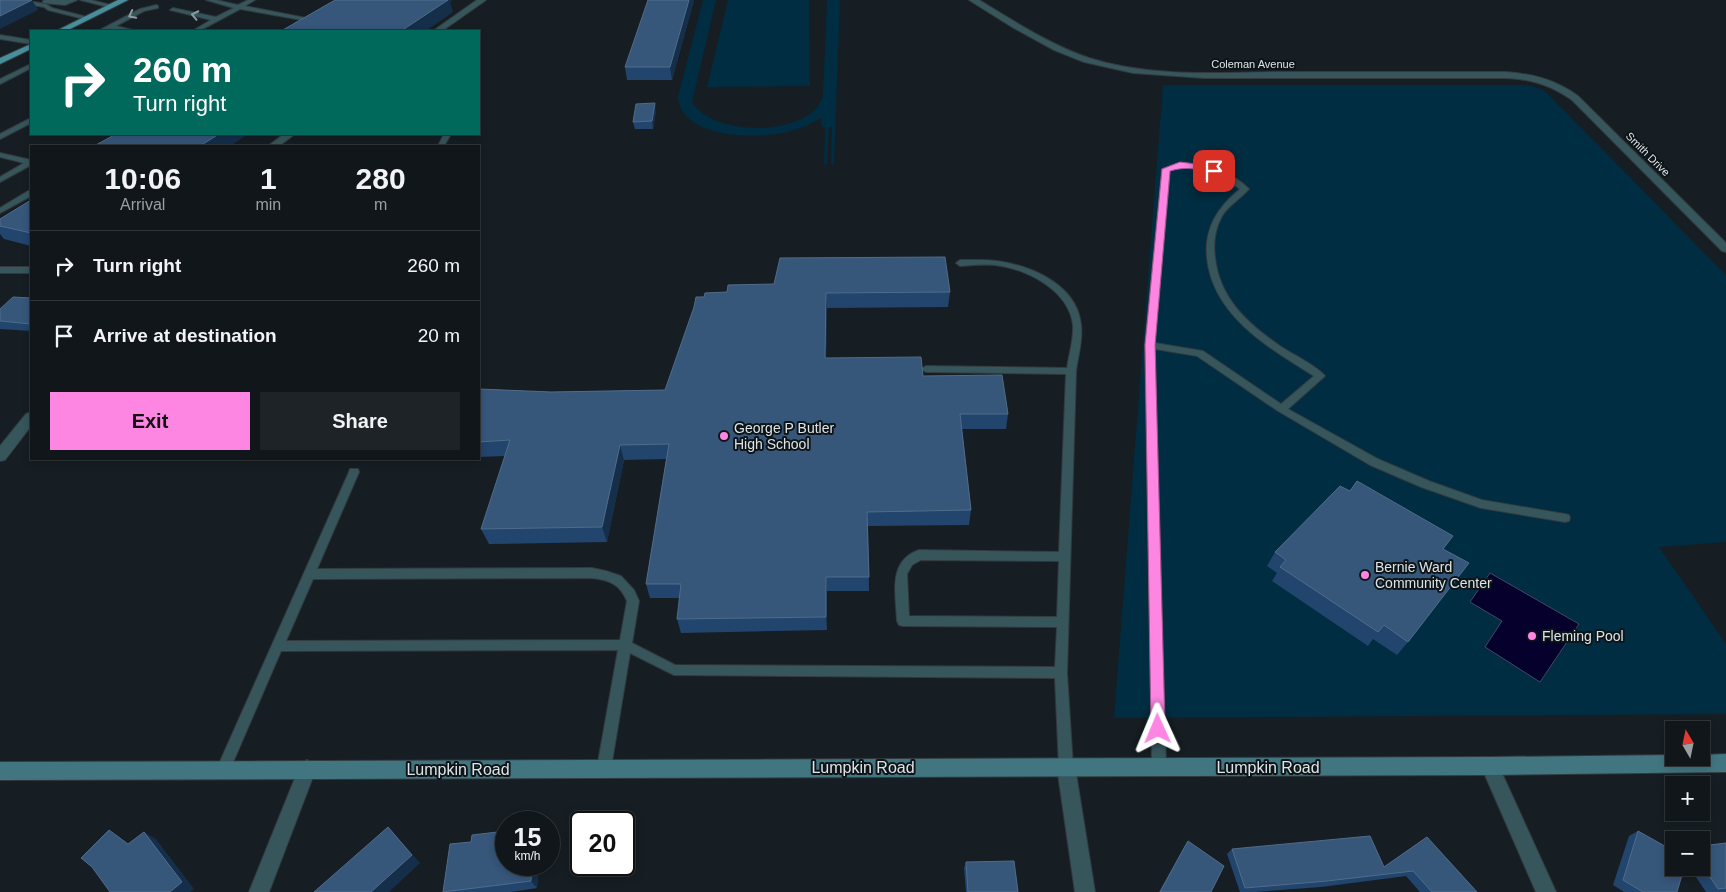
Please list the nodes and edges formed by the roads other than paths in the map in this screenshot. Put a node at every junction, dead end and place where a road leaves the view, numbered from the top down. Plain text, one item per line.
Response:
1 (34, 0) edge
2 (74, 0) edge
3 (83, 0) edge
4 (124, 0) edge
5 (209, 0) edge
6 (252, 0) edge
7 (482, 0) edge
8 (973, 0) edge
9 (14, 1) edge
10 (112, 6) junction
11 (156, 7) dead end
12 (239, 7) junction
13 (173, 10) dead end
14 (321, 16) edge
15 (88, 18) junction
16 (217, 19) junction
17 (313, 20) junction
18 (306, 24) edge
19 (110, 27) junction
20 (62, 30) edge
21 (103, 30) edge
22 (126, 30) edge
23 (197, 30) edge
24 (438, 30) edge
25 (0, 37) edge
26 (30, 44) edge
27 (30, 45) edge
28 (0, 61) edge
29 (30, 67) edge
30 (0, 82) edge
31 (1549, 82) joint
32 (30, 121) edge
33 (2, 135) edge
34 (288, 135) edge
35 (274, 145) edge
36 (0, 155) edge
37 (30, 162) edge
38 (30, 163) edge
39 (0, 180) edge
40 (30, 194) edge
41 (0, 212) edge
42 (1726, 249) edge
43 (960, 262) dead end
44 (0, 270) edge
45 (30, 270) edge
46 (1150, 345) junction
47 (926, 369) dead end
48 (1071, 371) junction
49 (1281, 409) junction
50 (30, 418) edge
51 (0, 456) edge
52 (354, 472) dead end
53 (1566, 518) dead end
54 (1065, 557) junction
55 (310, 574) junction
56 (1063, 622) junction
57 (625, 645) junction
58 (278, 646) junction
59 (1062, 673) junction
60 (1726, 763) edge
61 (1490, 766) junction
62 (1066, 767) junction
63 (1159, 767) junction
64 (604, 768) junction
65 (308, 769) junction
66 (223, 770) junction
67 (0, 771) edge
68 (259, 892) edge
69 (1085, 892) edge
70 (1546, 892) edge

1 - 2 lane
3 - 10 lane
4 - 10 main road
5 - 12 lane
6 - 12 lane
7 - 24 street
8 - 31 street, Coleman Avenue
9 - 15 lane
10 - 15 main road
11 -> 19 lane
12 - 16 lane
12 - 17 lane
16 -> 13 lane
14 - 17 lane
15 - 20 main road
16 - 23 lane
17 - 18 lane
19 - 21 lane
19 - 22 lane
25 - 26 lane
27 - 28 main road
29 - 30 lane
31 - 42 street, Smith Drive
32 - 33 lane
34 - 35 street
36 - 37 lane
38 - 39 lane
40 - 41 lane
43 - 48 lane
44 - 45 lane
46 - 49 lane
46 - 49 lane
46 - 63 lane
47 - 48 lane
48 - 54 lane
49 - 53 lane
50 - 51 street
52 - 55 lane
54 - 56 lane
54 - 56 lane
55 - 57 lane
55 - 58 lane
56 - 59 lane
57 - 58 lane
57 - 59 lane
57 - 64 lane
58 - 66 lane
59 - 62 lane
60 - 61 main road, Lumpkin Road
61 - 63 main road, Lumpkin Road
61 - 70 street
62 - 63 main road, Lumpkin Road
62 - 64 main road, Lumpkin Road
62 - 69 street
64 - 65 main road, Lumpkin Road
65 - 66 main road, Lumpkin Road
65 - 68 street
66 - 67 main road, Lumpkin Road

